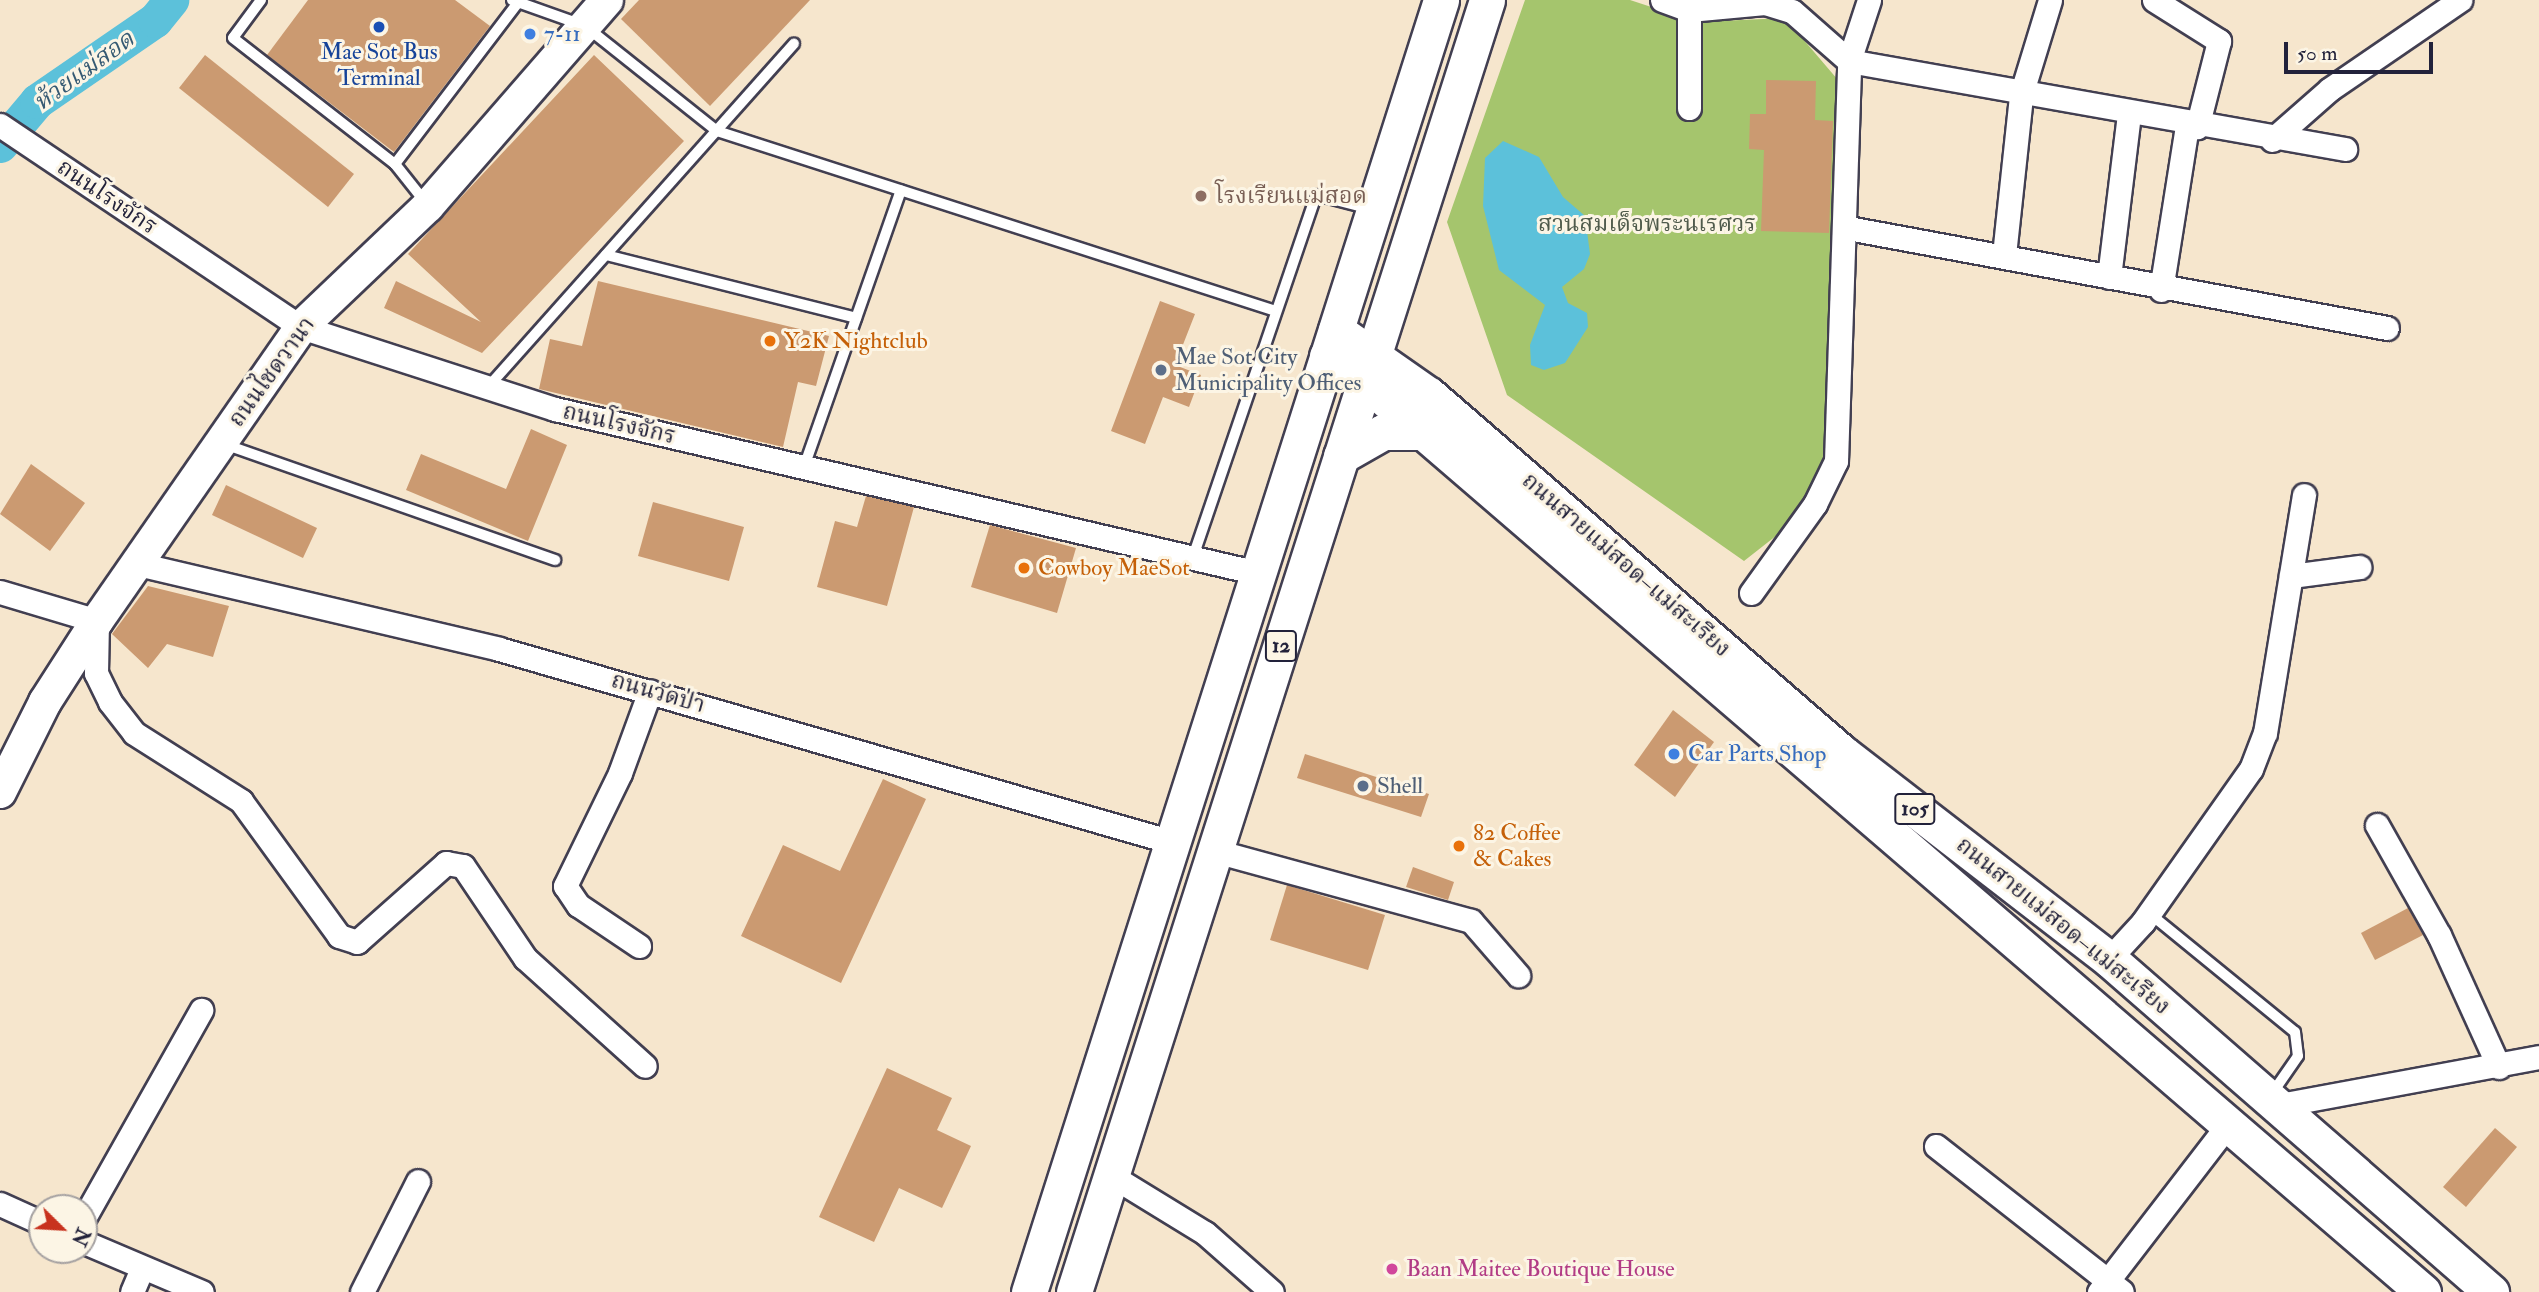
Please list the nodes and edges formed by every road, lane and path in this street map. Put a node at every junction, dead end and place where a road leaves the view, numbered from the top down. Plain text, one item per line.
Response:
1 (261, 0) edge
2 (607, 0) edge
3 (1441, 0) edge
4 (1487, 0) edge
5 (1662, 0) edge
6 (1869, 0) edge
7 (2049, 0) edge
8 (2154, 0) edge
9 (2460, 0) edge
10 (514, 2) edge
11 (1691, 5) edge
12 (585, 26) junction
13 (794, 44) dead end
14 (1849, 61) junction
15 (2021, 95) junction
16 (1689, 108) dead end
17 (2129, 115) junction
18 (0, 125) edge
19 (2192, 126) junction
20 (717, 131) junction
21 (2272, 140) junction
22 (2345, 149) dead end
23 (396, 164) junction
24 (901, 190) junction
25 (428, 206) junction
26 (1374, 210) junction
27 (1848, 228) junction
28 (606, 255) junction
29 (2004, 255) junction
30 (1399, 275) junction
31 (2109, 277) junction
32 (2161, 290) junction
33 (1276, 310) junction
34 (856, 318) junction
35 (301, 327) junction
36 (2387, 328) dead end
37 (1332, 343) junction
38 (1369, 369) junction
39 (485, 390) junction
40 (1429, 395) junction
41 (1424, 432) junction
42 (221, 443) junction
43 (1341, 456) junction
44 (804, 467) junction
45 (2304, 495) dead end
46 (1193, 557) junction
47 (555, 560) dead end
48 (138, 564) junction
49 (2359, 567) dead end
50 (1258, 573) junction
51 (2291, 576) junction
52 (0, 592) edge
53 (1751, 593) dead end
54 (97, 621) junction
55 (650, 691) junction
56 (1831, 764) junction
57 (0, 792) edge
58 (2377, 825) dead end
59 (1172, 842) junction
60 (1215, 851) junction
61 (2149, 914) junction
62 (639, 946) dead end
63 (2109, 959) junction
64 (1518, 975) dead end
65 (201, 1010) dead end
66 (2539, 1058) edge
67 (645, 1066) dead end
68 (2499, 1067) junction
69 (2275, 1101) junction
70 (2229, 1123) junction
71 (1936, 1146) dead end
72 (1111, 1176) junction
73 (418, 1181) dead end
74 (98, 1194) edge
75 (0, 1203) edge
76 (28, 1216) edge
77 (1053, 1217) junction
78 (1094, 1229) junction
79 (98, 1248) edge
80 (142, 1268) junction
81 (2110, 1288) edge
82 (132, 1292) edge
83 (202, 1292) edge
84 (362, 1292) edge
85 (1029, 1292) edge
86 (1074, 1292) edge
87 (1272, 1292) edge
88 (2423, 1292) edge
89 (2490, 1292) edge

1 - 23 lane
2 - 12 street, ถนนไชดวานา
3 - 26 main road, 12
4 - 30 main road, 12
5 - 11 street
6 - 14 street
7 - 15 street
8 - 19 street
9 - 21 street
10 - 12 lane
10 - 23 lane
11 - 14 street
11 - 16 street
12 - 20 lane
12 - 25 street, ถนนไชดวานา
13 - 20 lane
14 - 15 street
14 - 27 street
15 - 17 street
15 - 29 street
17 - 19 street
17 - 31 street
18 - 35 street, ถนนโรงจักร
19 - 21 street
19 - 32 street
20 - 24 lane
20 - 28 lane
21 - 22 street
23 - 25 lane
24 - 33 lane
24 - 34 lane
25 - 35 street, ถนนไชดวานา
26 - 33 lane
26 - 37 main road, 12
27 - 29 street
27 - 53 street
28 - 34 lane
28 - 39 lane
29 - 31 street
30 - 38 main road, 12
30 - 40 main road
31 - 32 street
32 - 36 street
33 - 46 lane
34 - 44 lane
35 - 39 street, ถนนโรงจักร
35 - 42 street, ถนนไชดวานา
37 - 38 main road, ถนนสายแม่สอด–แม่สะเรียง / 105
37 - 50 main road, 12
38 - 40 main road, ถนนสายแม่สอด–แม่สะเรียง / 105
38 - 41 main road, ถนนสายแม่สอด–แม่สะเรียง / 105
38 - 43 main road, 12
39 - 44 street, ถนนโรงจักร
40 - 56 main road, ถนนสายแม่สอด–แม่สะเรียง / 105
41 - 43 main road
41 - 56 main road, ถนนสายแม่สอด–แม่สะเรียง / 105
42 - 47 lane
42 - 48 street, ถนนไชดวานา
43 - 60 main road, 12
44 - 46 street, ถนนโรงจักร
45 - 51 street
46 - 50 street, ถนนโรงจักร
48 - 54 street, ถนนไชดวานา
48 - 55 street, ถนนวัดป่า
49 - 51 street
50 - 59 main road, 12
51 - 61 street
52 - 54 street
54 - 57 street, ถนนไชดวานา
54 - 67 street
55 - 59 street, ถนนวัดป่า
55 - 62 street
56 - 63 main road, ถนนสายแม่สอด–แม่สะเรียง / 105
56 - 70 main road, ถนนสายแม่สอด–แม่สะเรียง / 105
58 - 68 street
59 - 77 main road, 12
60 - 64 street
60 - 72 main road, 12
61 - 63 street
61 - 69 lane
63 - 69 main road, ถนนสายแม่สอด–แม่สะเรียง / 105
65 - 74 street
66 - 68 street
68 - 69 street
69 - 89 main road, ถนนสายแม่สอด–แม่สะเรียง / 105
70 - 81 street
70 - 88 main road, ถนนสายแม่สอด–แม่สะเรียง / 105
71 - 81 street
72 - 78 main road, 12
72 - 87 street
73 - 84 street
75 - 76 street
77 - 78 main road
77 - 85 main road, 12
78 - 86 main road, 12
79 - 80 street
80 - 82 street
80 - 83 street

